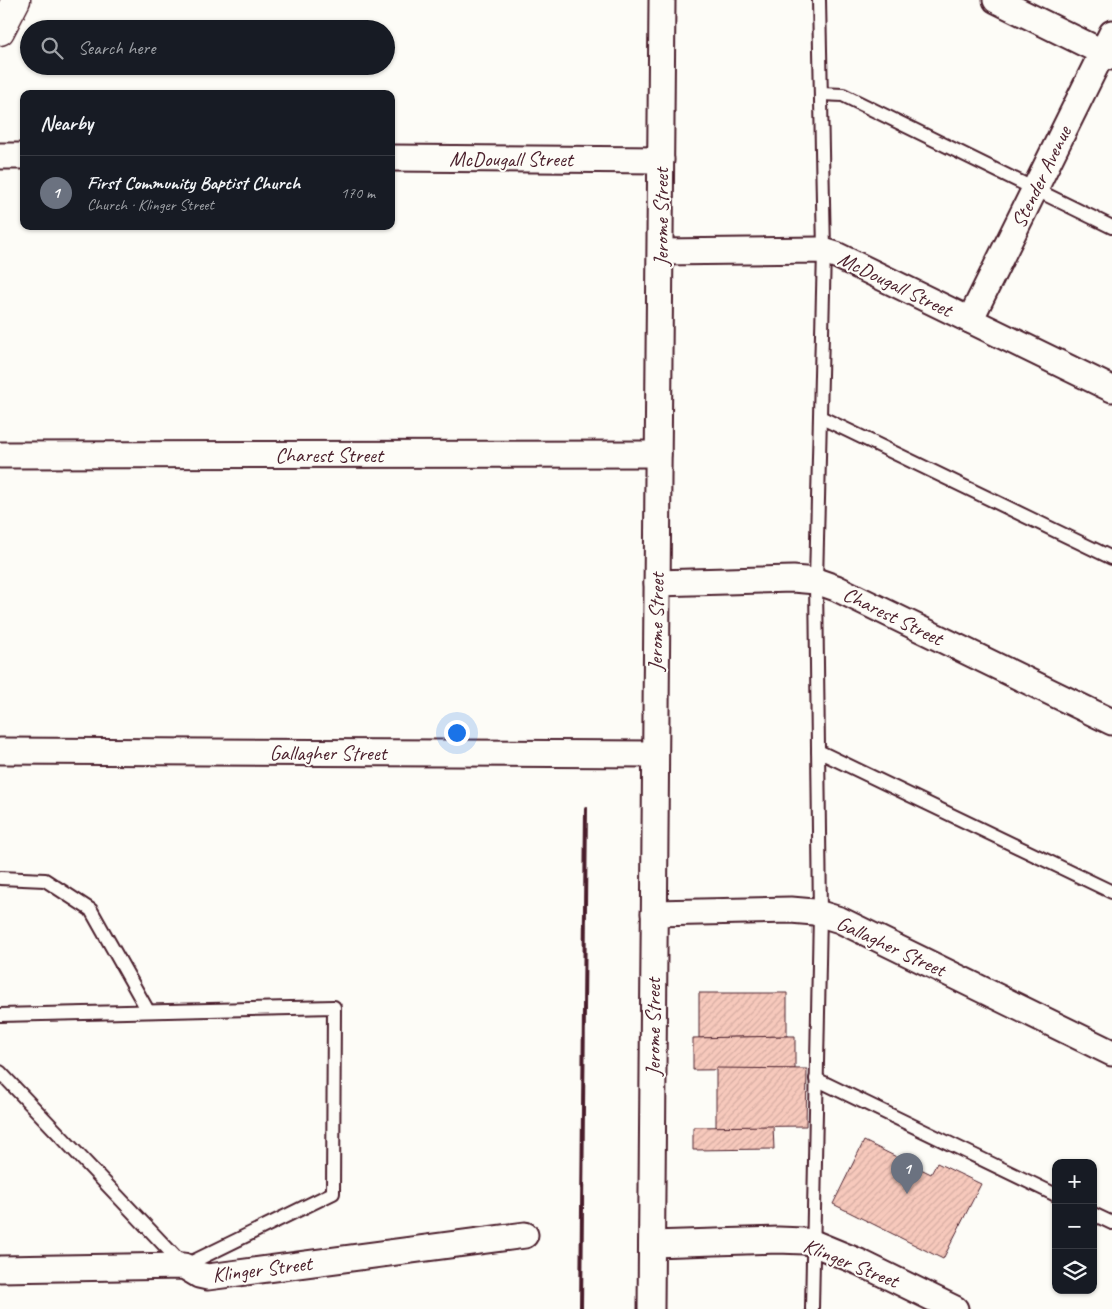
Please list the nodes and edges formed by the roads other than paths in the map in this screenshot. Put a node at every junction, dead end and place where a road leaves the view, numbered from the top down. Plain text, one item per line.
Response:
1 (662, 0) edge
2 (819, 0) edge
3 (996, 0) edge
4 (1109, 47) edge
5 (821, 94) junction
6 (0, 156) edge
7 (20, 156) edge
8 (395, 158) edge
9 (661, 160) junction
10 (1035, 189) junction
11 (1112, 227) edge
12 (824, 251) junction
13 (661, 252) junction
14 (970, 320) junction
15 (1112, 389) edge
16 (820, 417) junction
17 (658, 454) junction
18 (0, 455) edge
19 (1112, 558) edge
20 (816, 582) junction
21 (657, 583) junction
22 (1112, 722) edge
23 (0, 751) edge
24 (818, 751) junction
25 (655, 754) junction
26 (0, 878) edge
27 (1112, 892) edge
28 (654, 913) junction
29 (820, 914) junction
30 (148, 1011) junction
31 (0, 1015) edge
32 (1112, 1053) edge
33 (0, 1072) edge
34 (816, 1079) junction
35 (1052, 1193) edge
36 (1097, 1216) edge
37 (1112, 1223) edge
38 (525, 1235) dead end
39 (813, 1243) junction
40 (652, 1244) junction
41 (184, 1266) junction
42 (0, 1269) edge
43 (651, 1309) edge
44 (812, 1309) edge
45 (955, 1309) edge

1 - 9 street, Jerome Street
2 - 5 lane
3 - 4 street
4 - 10 street, Stender Avenue
5 - 10 lane
5 - 12 lane
6 - 7 street
8 - 9 street, McDougall Street
9 - 13 street, Jerome Street
10 - 11 lane
10 - 14 street, Stender Avenue
12 - 13 street, McDougall Street
12 - 14 street, McDougall Street
12 - 16 lane
13 - 17 street, Jerome Street
14 - 15 street, McDougall Street
16 - 19 lane
16 - 20 lane
17 - 18 street, Charest Street
17 - 21 street, Jerome Street
20 - 21 street, Charest Street
20 - 22 street, Charest Street
20 - 24 lane
21 - 25 street, Jerome Street
23 - 25 street, Gallagher Street
24 - 27 lane
24 - 29 lane
25 - 28 street, Jerome Street
26 - 30 lane
28 - 29 street, Gallagher Street
28 - 40 street, Jerome Street
29 - 32 street, Gallagher Street
29 - 34 lane
30 - 31 lane
30 - 41 lane
33 - 41 lane
34 - 35 lane
34 - 39 lane
36 - 37 lane
38 - 41 street, Klinger Street
39 - 40 street, Klinger Street
39 - 44 lane
39 - 45 street, Klinger Street
40 - 43 street, Jerome Street
41 - 42 street, Klinger Street

